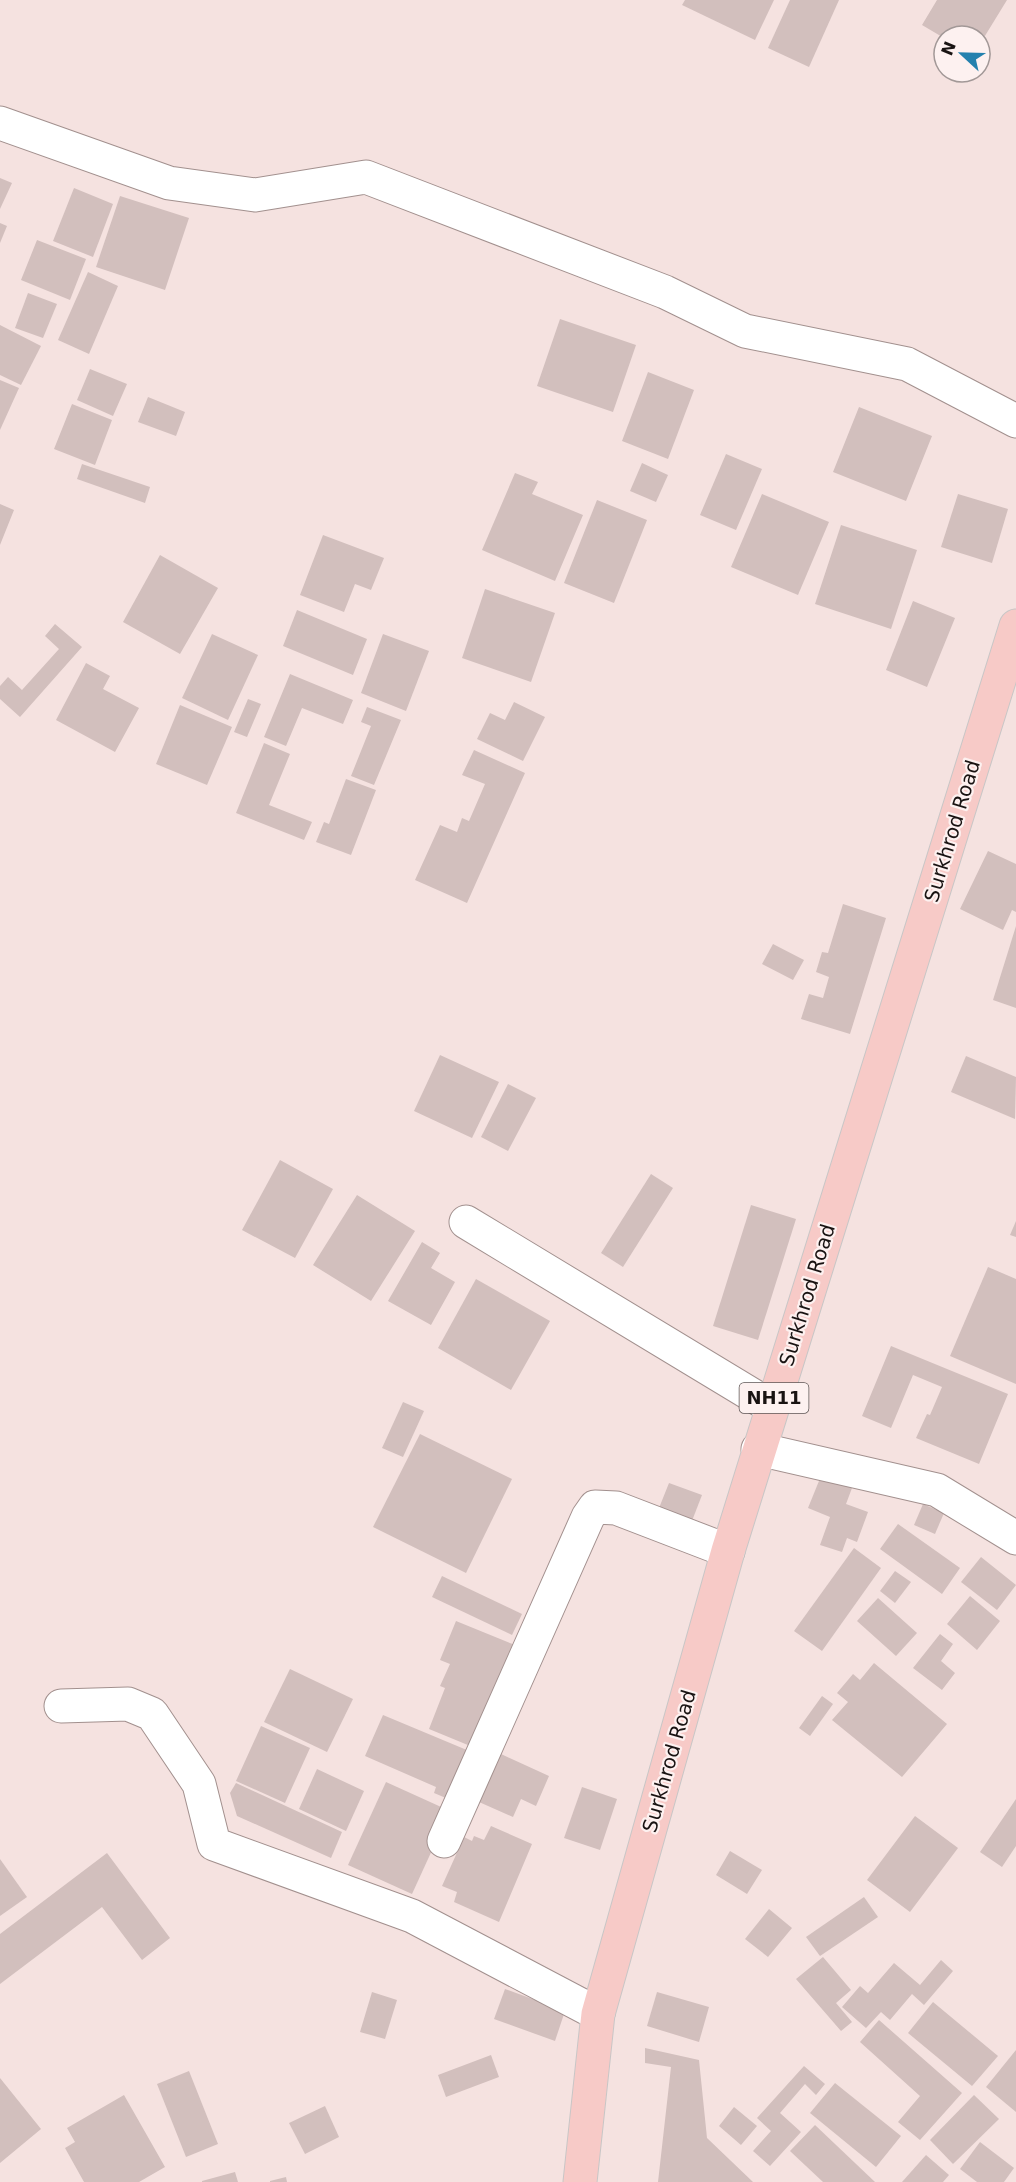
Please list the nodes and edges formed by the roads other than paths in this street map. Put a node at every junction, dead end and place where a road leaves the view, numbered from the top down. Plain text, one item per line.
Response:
1 (0, 123) edge
2 (1016, 421) edge
3 (1016, 626) edge
4 (466, 1222) dead end
5 (772, 1407) junction
6 (758, 1449) junction
7 (1016, 1538) edge
8 (728, 1551) junction
9 (61, 1706) dead end
10 (444, 1841) dead end
11 (598, 2014) junction
12 (580, 2182) edge

1 - 2 street
3 - 5 main road, Surkhrod Road / NH11
4 - 5 street
5 - 6 main road, Surkhrod Road / NH11
6 - 7 street
6 - 8 main road, Surkhrod Road / NH11
8 - 10 street
8 - 11 main road, Surkhrod Road / NH11
9 - 11 street
11 - 12 main road, Surkhrod Road / NH11

